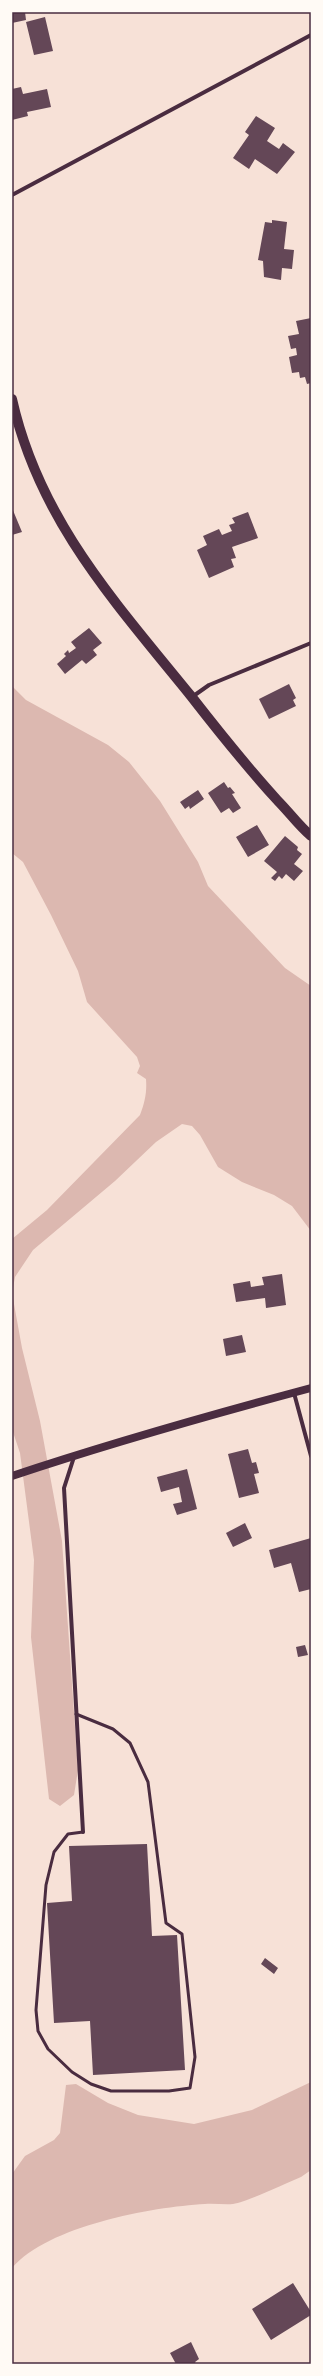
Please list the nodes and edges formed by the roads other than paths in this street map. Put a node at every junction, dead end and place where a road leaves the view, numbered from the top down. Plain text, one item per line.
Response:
1 (311, 35) edge
2 (12, 195) edge
3 (12, 399) edge
4 (311, 643) edge
5 (191, 697) junction
6 (311, 836) edge
7 (311, 1388) edge
8 (294, 1393) junction
9 (74, 1456) junction
10 (311, 1456) edge
11 (13, 1476) edge
12 (76, 1714) junction
13 (83, 1832) joint

1 - 2 street
3 - 5 main road
4 - 5 street
5 - 6 main road
7 - 8 main road
8 - 9 main road
8 - 10 street
9 - 11 main road
9 - 12 street
12 - 13 street
12 - 13 lane

